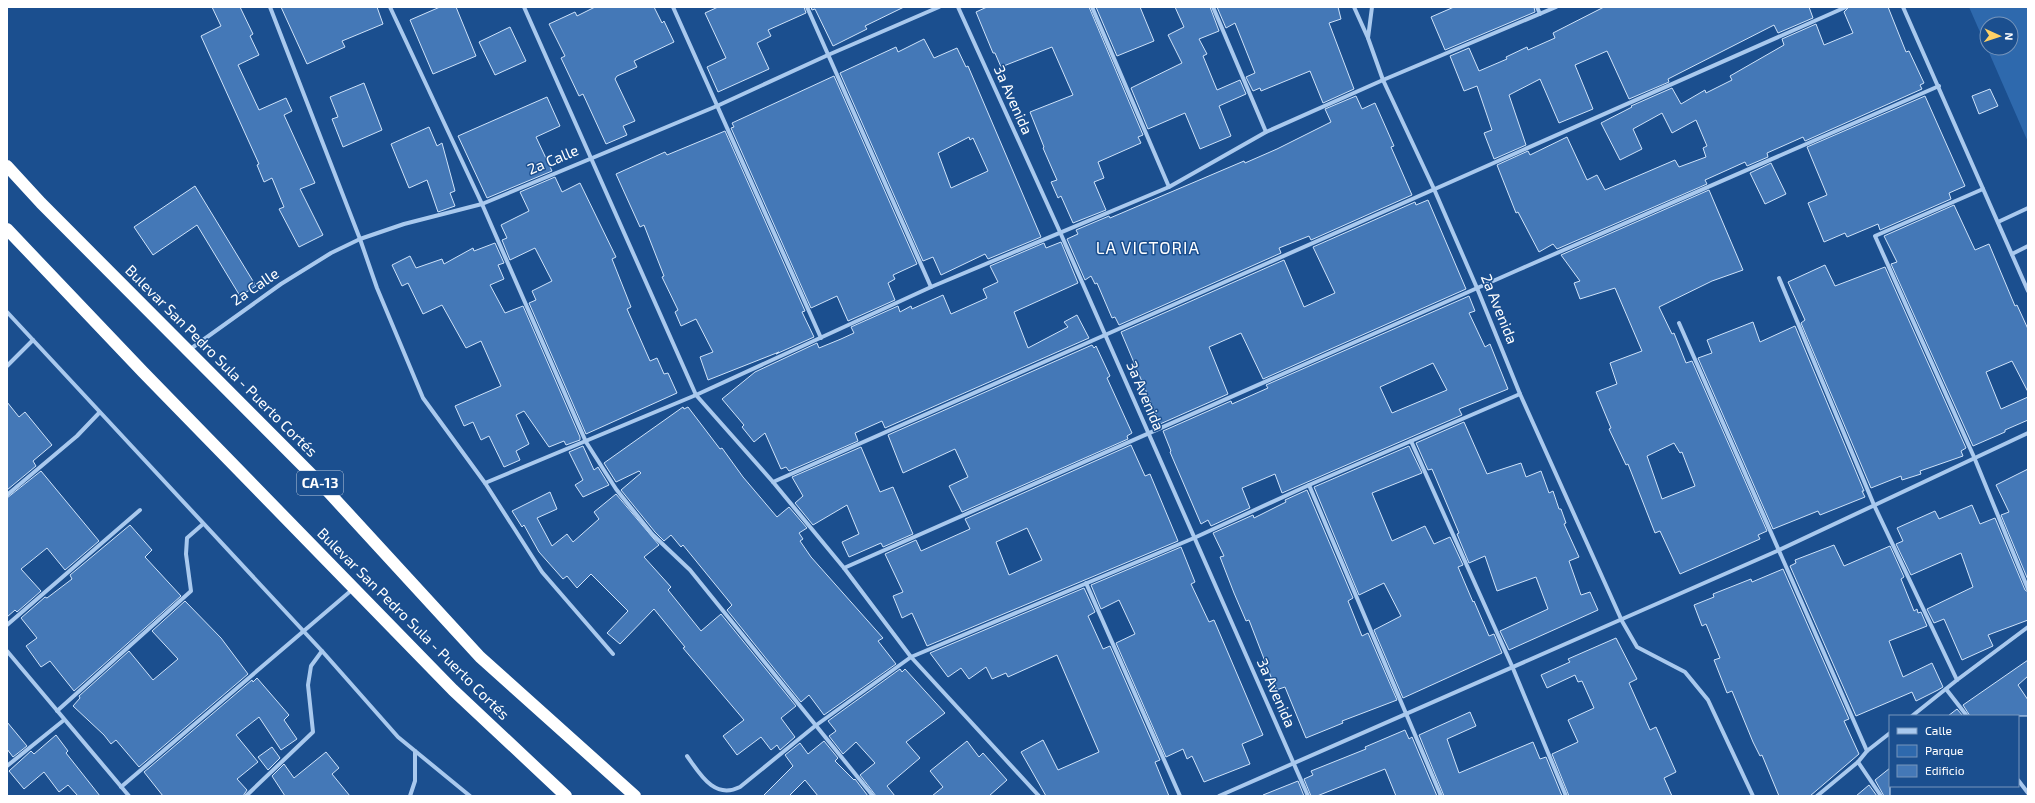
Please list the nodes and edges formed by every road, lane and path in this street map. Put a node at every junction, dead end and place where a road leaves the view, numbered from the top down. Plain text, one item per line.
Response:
1 (270, 7) edge
2 (390, 7) edge
3 (524, 7) edge
4 (673, 7) edge
5 (807, 7) edge
6 (939, 7) edge
7 (958, 7) edge
8 (1092, 7) edge
9 (1213, 7) edge
10 (1354, 7) edge
11 (1372, 7) edge
12 (1537, 7) edge
13 (1556, 7) edge
14 (1846, 7) edge
15 (1903, 7) edge
16 (1540, 14) junction
17 (1368, 38) junction
18 (828, 55) junction
19 (1383, 80) junction
20 (1939, 86) junction
21 (717, 106) junction
22 (1266, 132) junction
23 (591, 158) junction
24 (7, 166) edge
25 (1169, 187) junction
26 (1434, 189) junction
27 (1983, 189) junction
28 (482, 204) junction
29 (2028, 208) edge
30 (1998, 222) junction
31 (7, 229) edge
32 (1060, 232) junction
33 (360, 239) junction
34 (2028, 246) edge
35 (2012, 254) junction
36 (1779, 278) dead end
37 (931, 287) junction
38 (1477, 288) junction
39 (2028, 291) edge
40 (7, 312) edge
41 (1678, 323) dead end
42 (1105, 334) junction
43 (820, 338) junction
44 (33, 340) junction
45 (188, 350) junction
46 (7, 366) edge
47 (696, 394) junction
48 (1520, 394) junction
49 (99, 413) junction
50 (2028, 433) edge
51 (1148, 435) junction
52 (1411, 441) junction
53 (586, 442) junction
54 (1974, 457) junction
55 (773, 482) junction
56 (485, 483) junction
57 (1309, 485) junction
58 (7, 495) edge
59 (1874, 505) junction
60 (140, 510) dead end
61 (202, 524) junction
62 (1194, 538) junction
63 (1777, 551) junction
64 (844, 568) junction
65 (1086, 583) junction
66 (354, 589) junction
67 (2028, 589) edge
68 (1622, 620) junction
69 (7, 625) edge
70 (2028, 627) edge
71 (304, 632) junction
72 (7, 651) edge
73 (322, 651) junction
74 (613, 654) dead end
75 (911, 657) junction
76 (1512, 666) junction
77 (1956, 680) junction
78 (1946, 690) junction
79 (58, 711) junction
80 (1406, 714) junction
81 (1913, 715) edge
82 (1966, 715) edge
83 (64, 720) junction
84 (815, 726) junction
85 (1889, 734) edge
86 (415, 751) junction
87 (1867, 751) junction
88 (687, 756) dead end
89 (1858, 762) junction
90 (1294, 763) junction
91 (7, 766) edge
92 (2019, 781) edge
93 (121, 787) junction
94 (2028, 793) edge
95 (129, 796) edge
96 (246, 796) edge
97 (410, 796) edge
98 (470, 796) edge
99 (566, 796) edge
100 (635, 796) edge
101 (873, 796) edge
102 (1039, 796) edge
103 (1180, 796) edge
104 (1219, 796) edge
105 (1308, 796) edge
106 (1441, 796) edge
107 (1566, 796) edge
108 (1753, 796) edge
109 (1817, 796) edge
110 (1881, 796) edge

1 - 33 street
2 - 28 street
3 - 23 street
4 - 21 street
5 - 18 street
6 - 18 street, 2a Calle
7 - 32 street, 3a Avenida
8 - 25 street
9 - 22 street
10 - 17 street, 2a Avenida
11 - 17 street
12 - 16 street
13 - 16 street
14 - 26 street
15 - 20 street
16 - 19 street
17 - 19 street, 2a Avenida
18 - 21 street, 2a Calle
18 - 37 street
19 - 22 street
19 - 26 street, 2a Avenida
20 - 27 street
20 - 38 street
21 - 23 street, 2a Calle
21 - 43 street
22 - 25 street
23 - 28 street, 2a Calle
23 - 47 street
24 - 45 highway, Bulevar San Pedro Sula - Puerto Cortés / CA-13
25 - 32 street
26 - 38 street, 2a Avenida
26 - 42 street
27 - 30 street
27 - 54 street
28 - 33 street, 2a Calle
28 - 53 street
29 - 30 street
30 - 35 street
31 - 66 highway, Bulevar San Pedro Sula - Puerto Cortés
32 - 37 street
32 - 42 street, 3a Avenida
33 - 45 street, 2a Calle
33 - 56 street
34 - 35 street
35 - 39 street
36 - 59 street
37 - 43 street
38 - 48 street, 2a Avenida
38 - 51 street
40 - 44 street
41 - 63 street
42 - 51 street, 3a Avenida
42 - 55 street
43 - 47 street
44 - 46 street
44 - 49 street
45 - 100 highway, Bulevar San Pedro Sula - Puerto Cortés / CA-13
47 - 53 street
47 - 55 street
48 - 52 street
48 - 68 street, 2a Avenida
49 - 58 street
49 - 61 street
50 - 54 street
51 - 62 street, 3a Avenida
51 - 64 street
52 - 57 street
52 - 76 street
53 - 56 street
53 - 84 street
54 - 59 street
54 - 67 street
55 - 64 street
56 - 74 street
57 - 62 street
57 - 80 street
59 - 63 street
59 - 77 street
60 - 69 street
61 - 71 street
61 - 79 street
62 - 65 street
62 - 90 street, 3a Avenida
63 - 68 street
63 - 87 street
64 - 75 street
65 - 75 street
65 - 103 street
66 - 71 street
66 - 99 highway, Bulevar San Pedro Sula - Puerto Cortés
68 - 76 street
68 - 108 street, 2a Avenida
70 - 77 street
71 - 73 street
71 - 93 street
72 - 79 street
73 - 86 street
73 - 96 street
75 - 84 street
75 - 102 street
76 - 80 street
76 - 107 street
77 - 78 street
78 - 81 street
78 - 82 street
79 - 83 street
80 - 90 street
80 - 106 street
83 - 91 street
83 - 93 street
84 - 88 street
84 - 101 street
85 - 87 street
86 - 97 street
86 - 98 street
87 - 89 street
89 - 109 street
89 - 110 street
90 - 104 street
90 - 105 street, 3a Avenida
92 - 94 street
93 - 95 street

